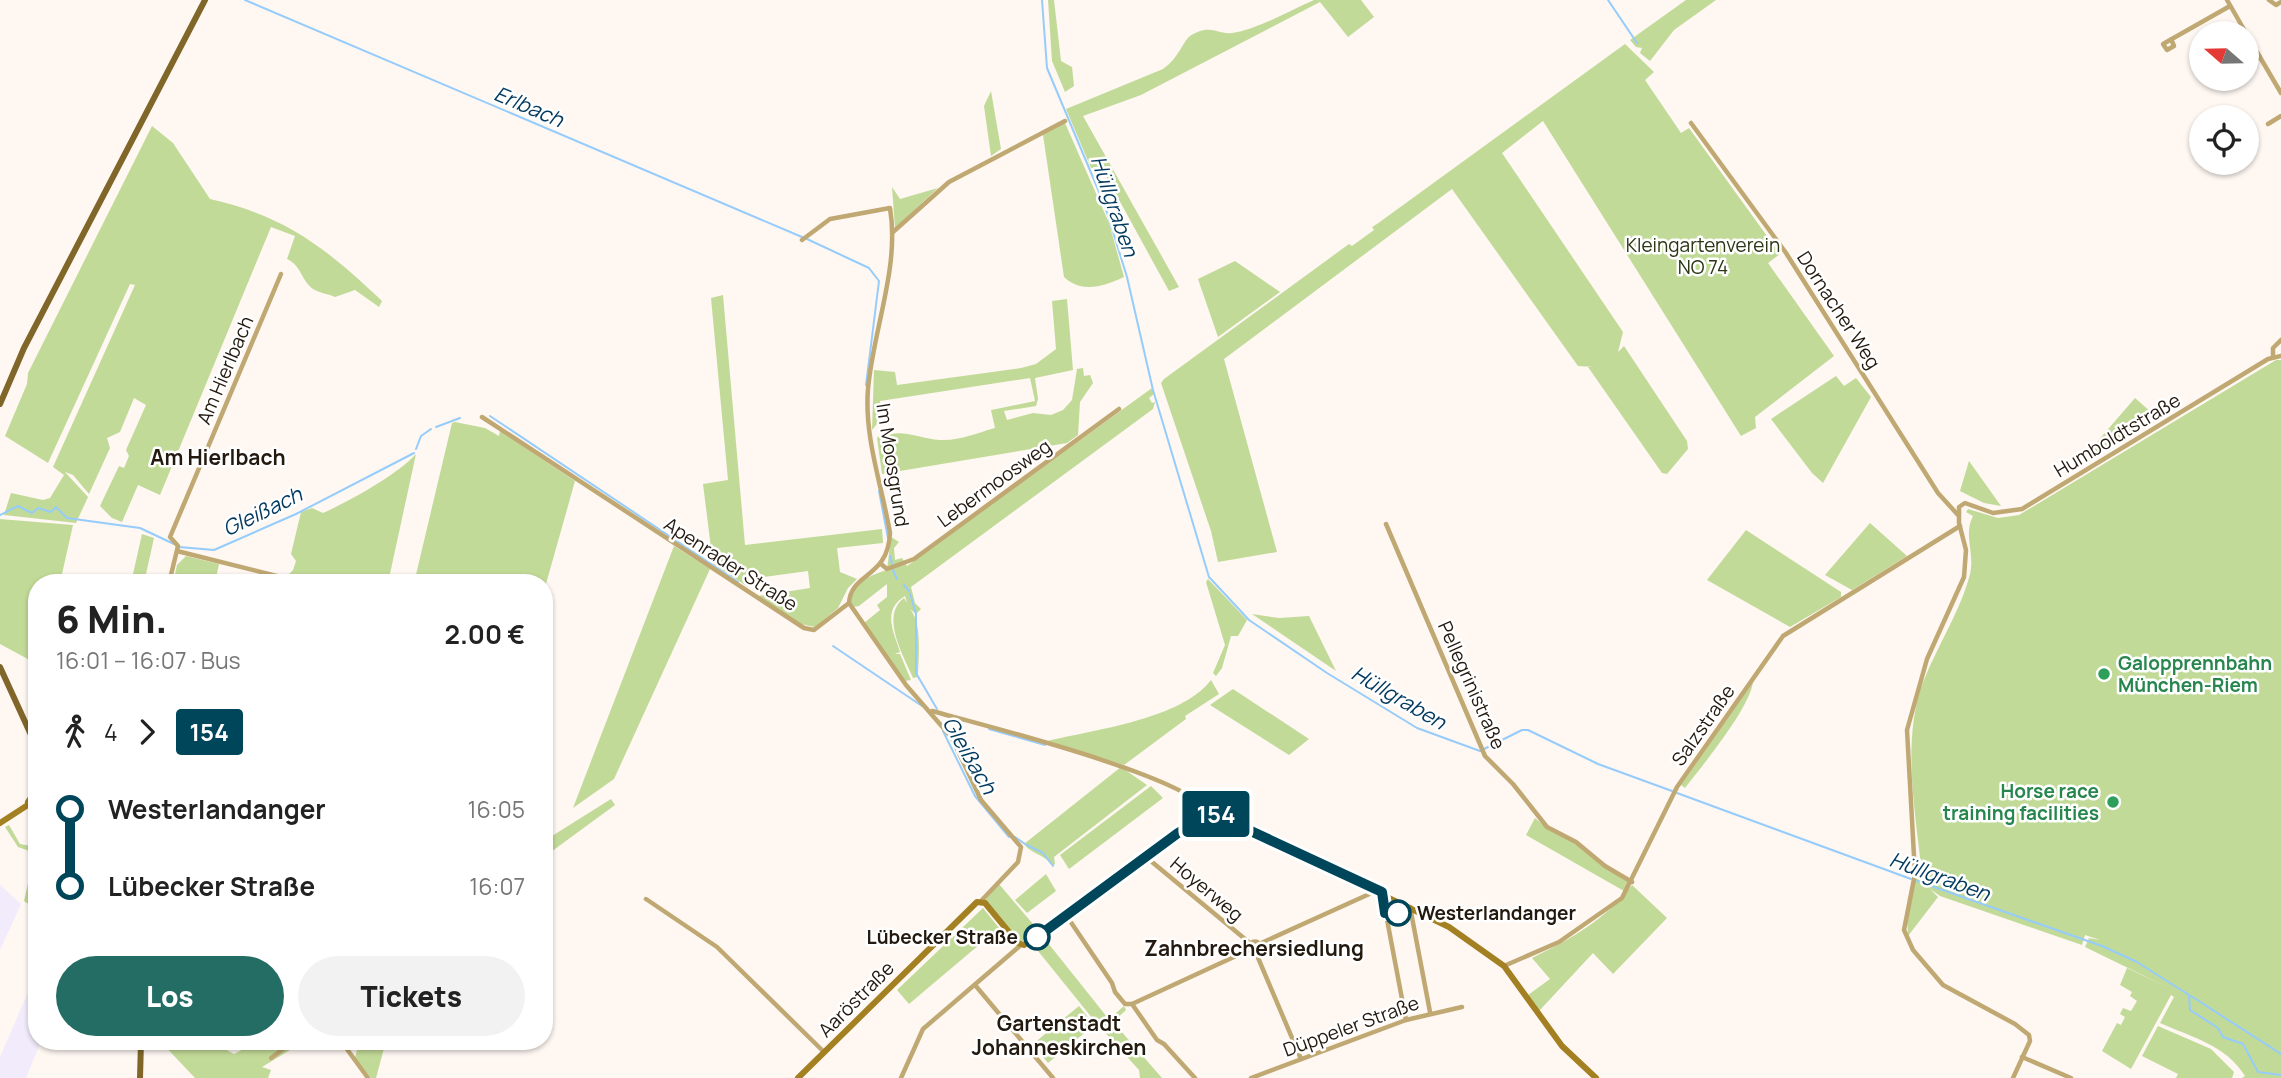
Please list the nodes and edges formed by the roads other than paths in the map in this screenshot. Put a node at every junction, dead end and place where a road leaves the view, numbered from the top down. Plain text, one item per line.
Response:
1 (205, 0) edge
2 (2269, 0) edge
3 (2281, 2) edge
4 (2229, 3) edge
5 (2239, 21) edge
6 (2171, 40) dead end
7 (2260, 57) edge
8 (2281, 93) edge
9 (2281, 116) edge
10 (1065, 121) dead end
11 (1691, 123) dead end
12 (2269, 124) dead end
13 (893, 232) junction
14 (802, 240) dead end
15 (281, 274) dead end
16 (2281, 340) edge
17 (2281, 356) edge
18 (2273, 357) junction
19 (0, 404) edge
20 (1119, 409) dead end
21 (482, 417) dead end
22 (1958, 515) junction
23 (1386, 524) dead end
24 (1960, 526) junction
25 (178, 548) junction
26 (881, 564) junction
27 (171, 574) edge
28 (272, 574) edge
29 (849, 603) junction
30 (0, 667) edge
31 (931, 710) junction
32 (28, 728) edge
33 (28, 801) edge
34 (28, 806) edge
35 (28, 807) edge
36 (23, 808) junction
37 (1208, 813) junction
38 (0, 824) edge
39 (1146, 857) junction
40 (1632, 882) junction
41 (1380, 891) junction
42 (646, 899) dead end
43 (981, 901) junction
44 (1409, 908) junction
45 (1385, 913) junction
46 (1066, 915) junction
47 (1259, 944) junction
48 (1021, 945) junction
49 (1250, 947) junction
50 (1256, 953) junction
51 (1504, 966) junction
52 (975, 985) junction
53 (1132, 1004) junction
54 (1462, 1007) dead end
55 (1430, 1012) junction
56 (1406, 1020) junction
57 (141, 1050) edge
58 (282, 1050) edge
59 (348, 1050) edge
60 (824, 1052) junction
61 (2022, 1057) junction
62 (271, 1058) dead end
63 (1301, 1059) junction
64 (139, 1078) edge
65 (368, 1078) edge
66 (798, 1078) edge
67 (901, 1078) edge
68 (1054, 1078) edge
69 (1195, 1078) edge
70 (1251, 1078) edge
71 (1596, 1078) edge
72 (2013, 1078) edge
73 (2071, 1078) edge

1 - 19 main road
2 - 3 street
4 - 5 street
4 - 6 street
7 - 8 street
9 - 12 street
10 - 13 street
11 - 22 street, Dornacher Weg
13 - 14 street
13 - 26 street, Im Moosgrund
15 - 25 street, Am Hierlbach
16 - 18 street
17 - 18 street, Humboldtstraße
18 - 22 street, Humboldtstraße
20 - 26 street, Lebermoosweg
21 - 29 street, Apenrader Straße
22 - 24 street
23 - 40 street, Pellegrinistraße
24 - 40 street, Salzstraße
24 - 61 street
25 - 27 street
25 - 28 street
26 - 29 street
29 - 31 street
30 - 32 main road
31 - 37 street
31 - 43 street, Aaröstraße
33 - 36 street
34 - 36 street
35 - 38 street
36 - 38 street
37 - 39 street
37 - 41 street
39 - 46 street
39 - 49 street, Hoyerweg
40 - 51 street, Salzstraße
41 - 44 street
41 - 45 street
41 - 47 street
42 - 60 street
43 - 48 street
43 - 60 street, Aaröstraße
44 - 45 street
44 - 51 street
44 - 55 street
45 - 56 street
46 - 48 street
46 - 53 street
47 - 49 street
47 - 50 street
48 - 52 street
49 - 50 street, Hoyerweg
49 - 53 street
50 - 63 street
51 - 71 street
52 - 67 street
52 - 68 street
53 - 69 street
54 - 55 street, Düppeler Straße
55 - 56 street, Düppeler Straße
56 - 63 street, Düppeler Straße
57 - 64 main road
58 - 62 street
59 - 65 street
60 - 66 street, Aaröstraße
61 - 72 street
61 - 73 street
63 - 70 street, Düppeler Straße

